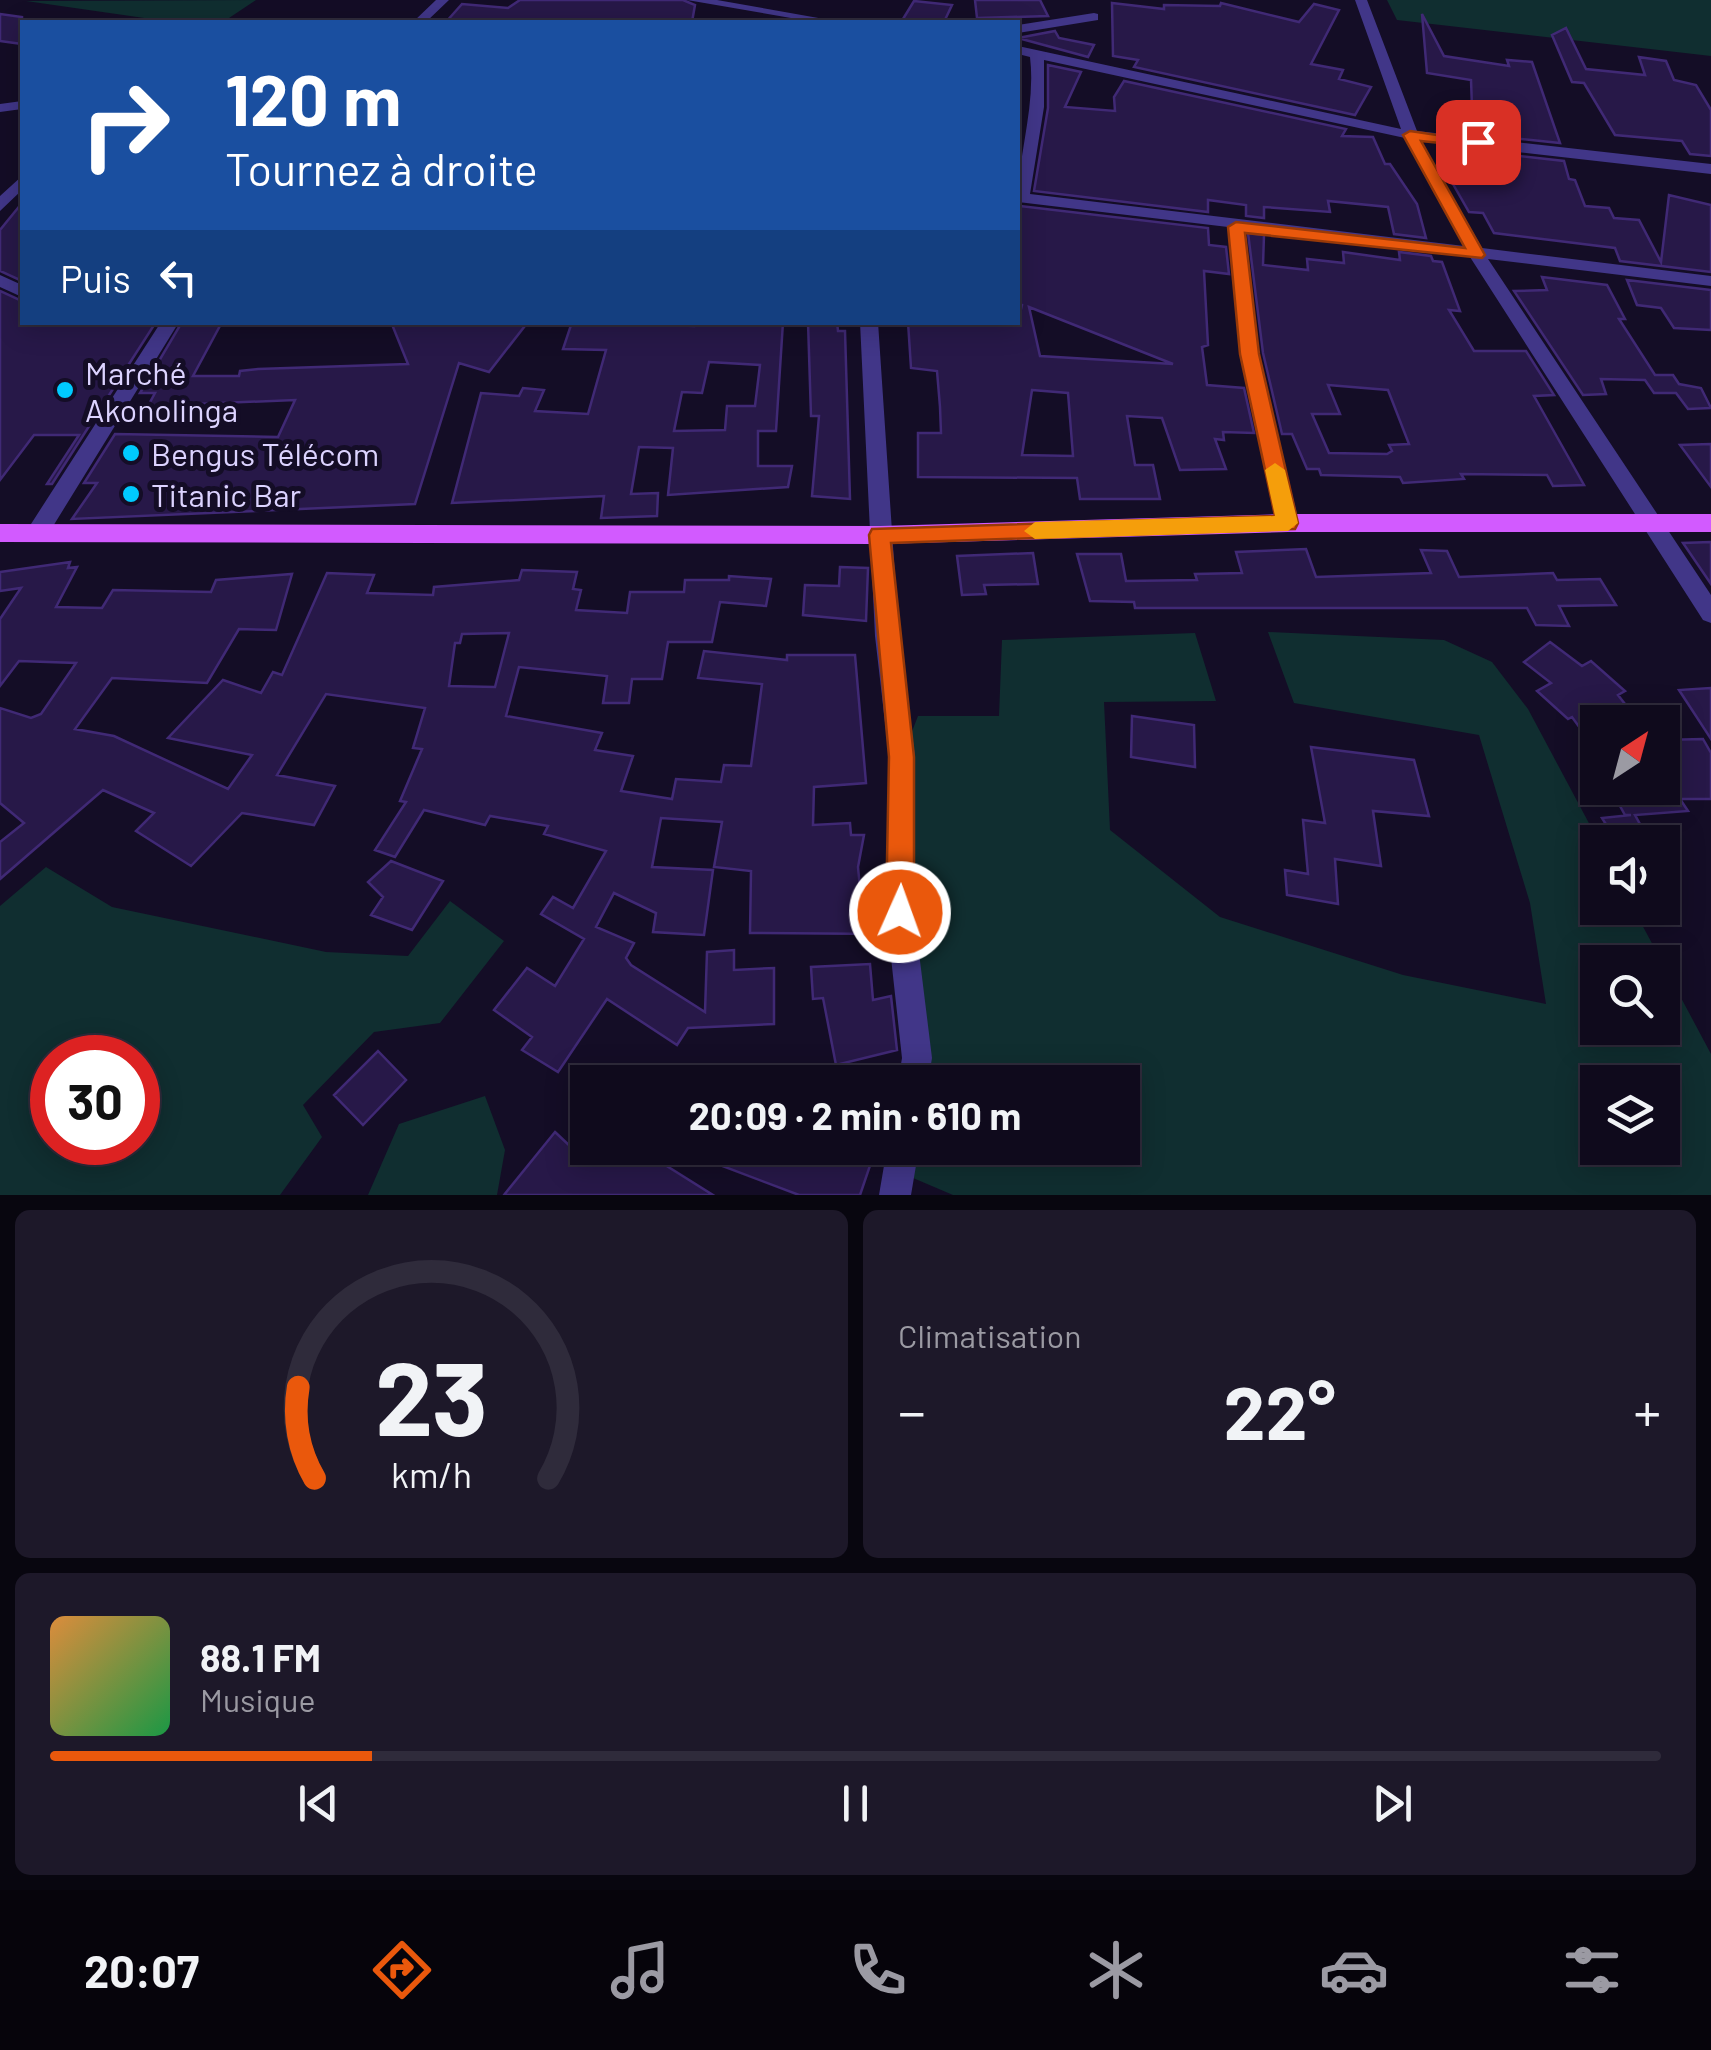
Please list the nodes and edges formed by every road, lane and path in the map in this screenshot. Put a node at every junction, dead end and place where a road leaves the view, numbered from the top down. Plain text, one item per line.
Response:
1 (443, 0) edge
2 (693, 0) edge
3 (1362, 0) edge
4 (1094, 17) dead end
5 (421, 20) edge
6 (823, 20) edge
7 (1020, 29) edge
8 (1020, 50) edge
9 (1036, 53) junction
10 (1410, 135) junction
11 (1711, 170) edge
12 (20, 183) edge
13 (1020, 192) edge
14 (1020, 198) edge
15 (0, 206) edge
16 (1236, 227) junction
17 (1476, 255) junction
18 (1711, 281) edge
19 (168, 325) edge
20 (870, 325) edge
21 (1288, 523) junction
22 (1711, 523) edge
23 (1650, 524) junction
24 (39, 530) junction
25 (0, 533) edge
26 (880, 535) junction
27 (1711, 614) edge
28 (916, 1065) edge
29 (900, 1165) edge
30 (895, 1195) edge

1 - 5 street
2 - 6 street
3 - 10 street
4 - 7 street
8 - 9 street
9 - 10 street
9 - 13 street
10 - 11 street
10 - 17 street
12 - 15 street
14 - 16 street
16 - 17 street
16 - 21 street
17 - 18 street
17 - 23 street
19 - 24 street
20 - 26 street
21 - 23 main road
21 - 26 main road
22 - 23 main road
23 - 27 street
24 - 25 main road
24 - 26 main road
26 - 28 street
29 - 30 street

